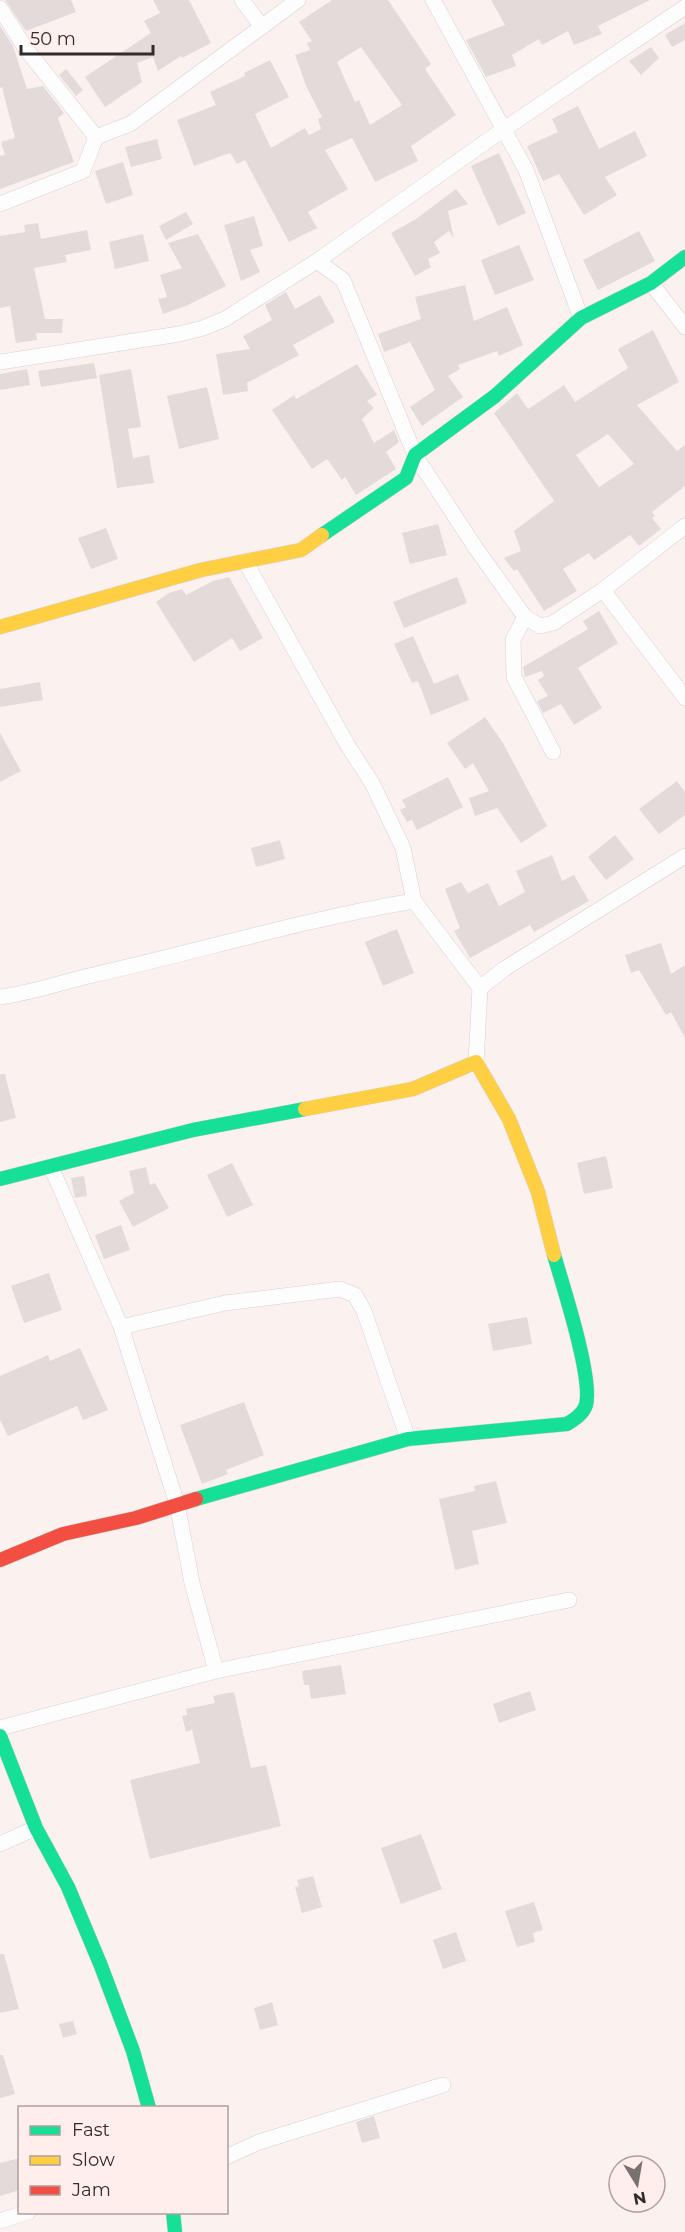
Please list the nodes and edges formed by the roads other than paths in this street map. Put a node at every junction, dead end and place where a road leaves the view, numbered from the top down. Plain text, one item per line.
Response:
1 (242, 0) edge
2 (298, 0) edge
3 (433, 0) edge
4 (685, 7) edge
5 (0, 8) edge
6 (262, 27) junction
7 (504, 129) junction
8 (96, 137) junction
9 (0, 204) edge
10 (685, 257) edge
11 (317, 261) junction
12 (651, 283) junction
13 (581, 318) junction
14 (685, 327) edge
15 (0, 362) edge
16 (416, 455) junction
17 (685, 526) edge
18 (244, 561) junction
19 (603, 590) junction
20 (525, 617) junction
21 (0, 627) edge
22 (685, 698) edge
23 (553, 752) dead end
24 (685, 856) edge
25 (414, 901) junction
26 (480, 987) junction
27 (0, 997) edge
28 (476, 1062) junction
29 (51, 1167) junction
30 (0, 1179) edge
31 (121, 1328) junction
32 (408, 1439) junction
33 (177, 1504) junction
34 (0, 1560) edge
35 (569, 1600) dead end
36 (216, 1671) junction
37 (0, 1728) edge
38 (0, 1736) edge
39 (36, 1828) junction
40 (0, 1845) edge
41 (443, 2085) dead end
42 (148, 2106) edge
43 (228, 2156) edge
44 (22, 2214) edge
45 (173, 2214) edge
46 (0, 2221) edge
47 (175, 2232) edge

1 - 6 street
2 - 6 street
3 - 7 street
4 - 7 street
5 - 8 street
6 - 8 street
7 - 11 street
7 - 13 street
8 - 9 street
10 - 12 street
11 - 15 street
11 - 16 street
12 - 13 street
12 - 14 street
13 - 16 street
16 - 18 street
16 - 20 street
17 - 19 street
18 - 21 street
18 - 25 street
19 - 20 street
19 - 22 street
20 - 23 street
24 - 26 street
25 - 26 street
25 - 27 street
26 - 28 street
28 - 29 street
28 - 32 street
29 - 30 street
29 - 31 street
31 - 32 street
31 - 33 street
32 - 33 street
33 - 34 street
33 - 36 street
35 - 36 street
36 - 37 street
38 - 39 street
39 - 40 street
39 - 42 street
41 - 43 street
44 - 46 street
45 - 47 street

